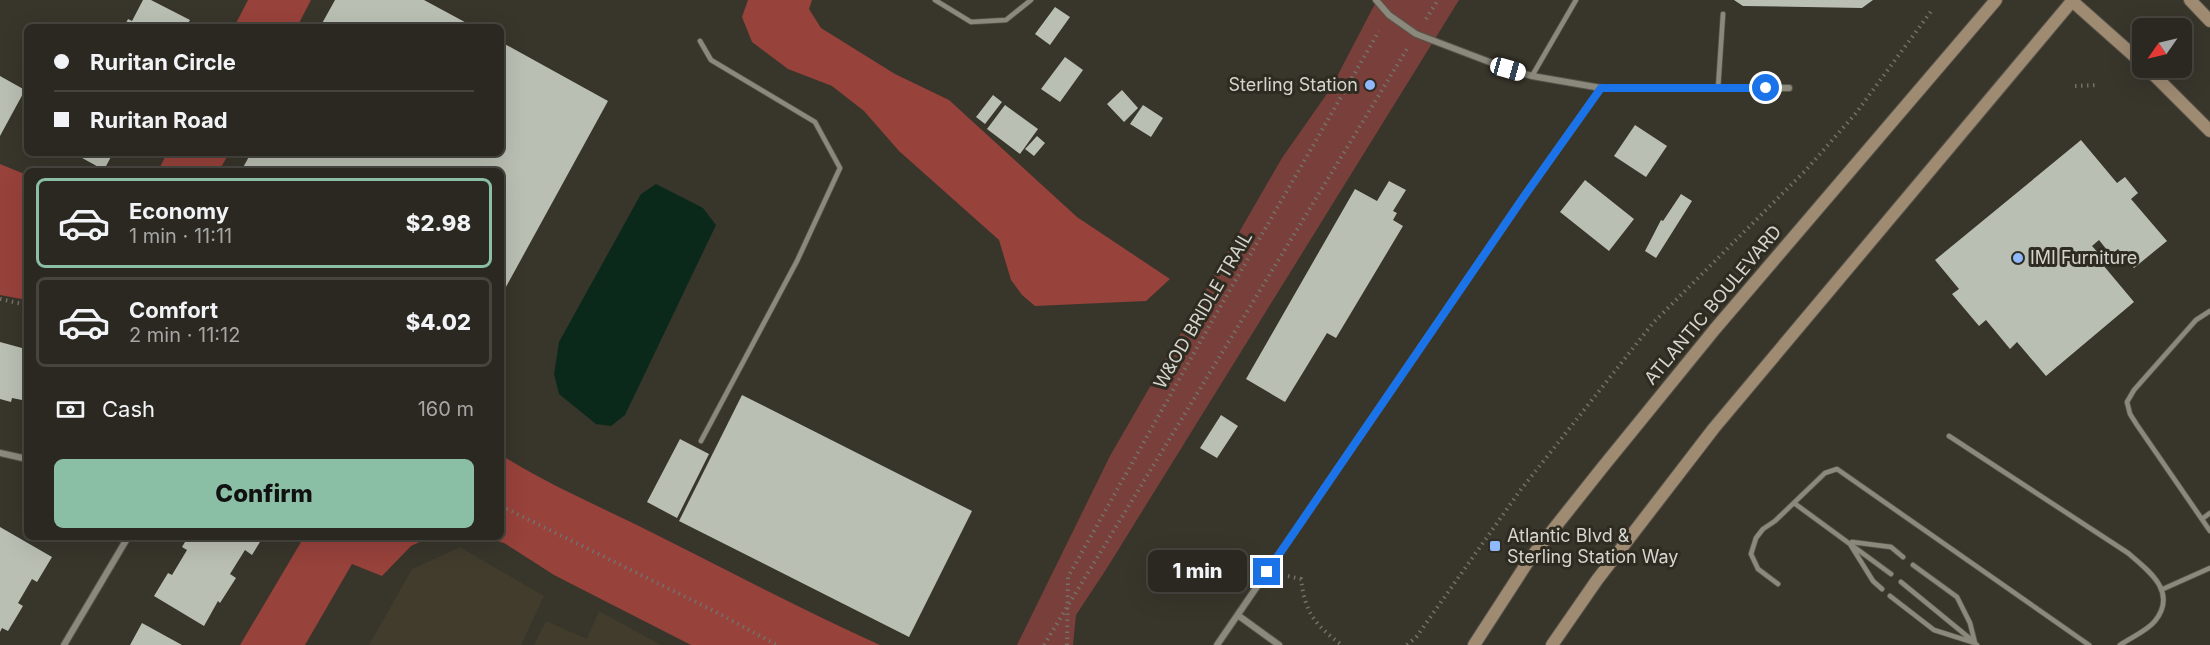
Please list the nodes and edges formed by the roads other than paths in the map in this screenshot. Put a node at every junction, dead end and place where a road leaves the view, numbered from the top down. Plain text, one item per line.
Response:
1 (935, 0) edge
2 (1031, 0) edge
3 (1376, 0) edge
4 (1576, 0) edge
5 (1996, 0) edge
6 (2072, 0) edge
7 (2190, 0) edge
8 (1722, 14) dead end
9 (2210, 21) edge
10 (700, 41) dead end
11 (2132, 54) edge
12 (1532, 76) junction
13 (2157, 78) edge
14 (1601, 88) junction
15 (1718, 88) junction
16 (1790, 88) dead end
17 (2210, 131) edge
18 (2210, 311) edge
19 (1948, 436) dead end
20 (701, 441) dead end
21 (0, 453) edge
22 (24, 458) edge
23 (1794, 503) junction
24 (2210, 513) edge
25 (2202, 519) junction
26 (2210, 531) edge
27 (126, 540) edge
28 (1849, 542) junction
29 (1903, 557) dead end
30 (1913, 565) dead end
31 (2210, 568) edge
32 (1891, 574) dead end
33 (1901, 582) dead end
34 (1778, 584) dead end
35 (1882, 589) dead end
36 (2163, 589) junction
37 (1890, 596) dead end
38 (1239, 616) junction
39 (1976, 644) edge
40 (64, 645) edge
41 (1218, 645) edge
42 (1279, 645) edge
43 (1474, 645) edge
44 (1552, 645) edge
45 (2089, 645) edge
46 (2120, 645) edge

1 - 2 lane
3 - 12 street
4 - 12 lane
5 - 43 main road, ATLANTIC BOULEVARD
6 - 11 main road
6 - 44 main road
7 - 9 main road
8 - 15 lane
10 - 20 lane
12 - 14 street
13 - 17 main road
14 - 15 street
14 - 38 street
15 - 16 street
18 - 25 lane
19 - 36 lane
21 - 22 street
23 - 28 lane
23 - 34 lane
23 - 45 lane
24 - 25 lane
25 - 26 lane
27 - 40 street
28 - 29 lane
28 - 32 lane
28 - 35 lane
30 - 39 lane
31 - 36 lane
33 - 39 lane
36 - 46 lane
37 - 39 lane
38 - 41 street
38 - 42 street

